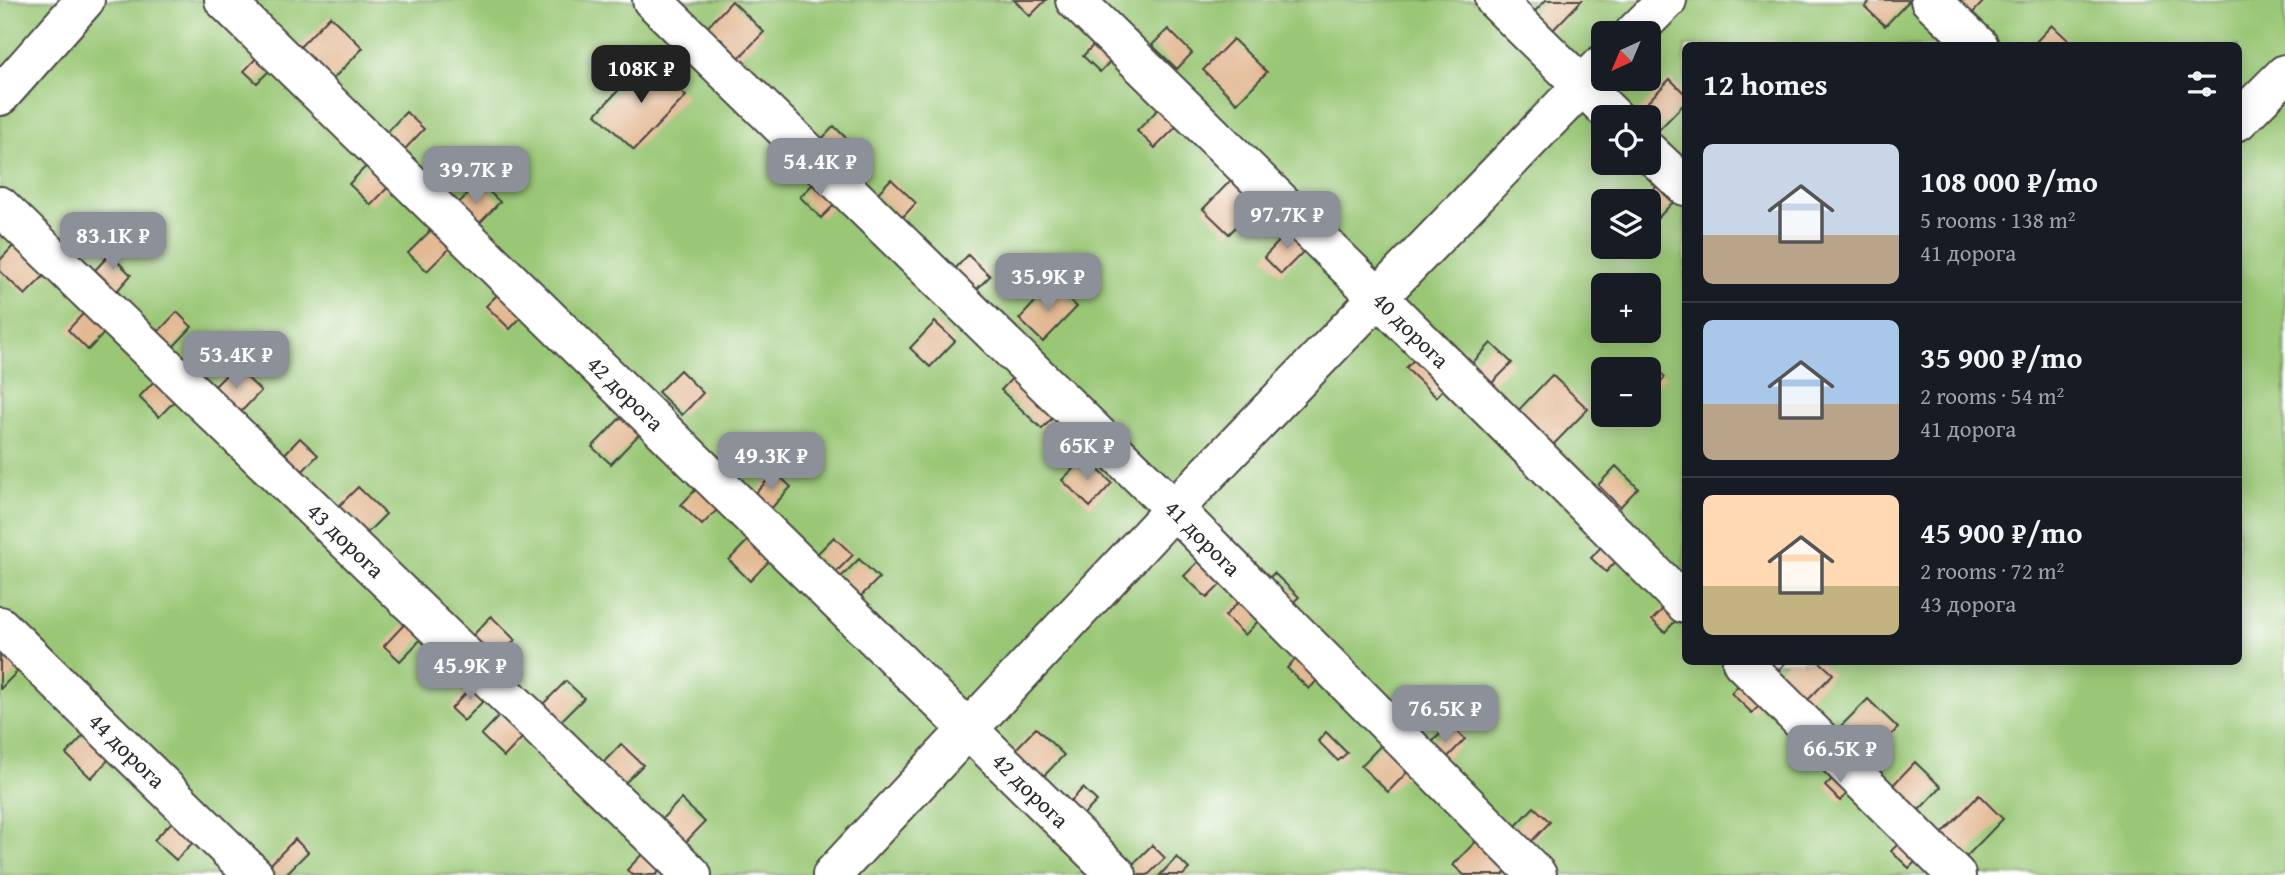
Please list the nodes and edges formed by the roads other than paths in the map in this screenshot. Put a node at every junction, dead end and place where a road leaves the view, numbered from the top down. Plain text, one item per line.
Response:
1 (85, 0) edge
2 (224, 0) edge
3 (652, 0) edge
4 (1075, 0) edge
5 (1495, 0) edge
6 (1667, 0) edge
7 (1930, 0) edge
8 (1646, 21) edge
9 (1975, 42) edge
10 (1591, 74) edge
11 (2285, 74) edge
12 (1591, 76) edge
13 (0, 96) edge
14 (2242, 117) edge
15 (1661, 163) edge
16 (1682, 183) edge
17 (0, 206) edge
18 (1378, 297) junction
19 (1174, 509) junction
20 (1682, 601) edge
21 (0, 626) edge
22 (1745, 665) edge
23 (969, 730) junction
24 (254, 875) edge
25 (692, 875) edge
26 (832, 875) edge
27 (1117, 875) edge
28 (1537, 875) edge
29 (1956, 875) edge

1 - 13 street
2 - 23 street, 42 дорога
3 - 19 street, 41 дорога
4 - 18 street, 40 дорога
5 - 10 street
6 - 8 street
7 - 9 street
11 - 14 street
12 - 18 street
15 - 16 street
17 - 25 street, 43 дорога
18 - 19 street
18 - 20 street, 40 дорога
19 - 23 street
19 - 28 street, 41 дорога
21 - 24 street, 44 дорога
22 - 29 street
23 - 26 street
23 - 27 street, 42 дорога

